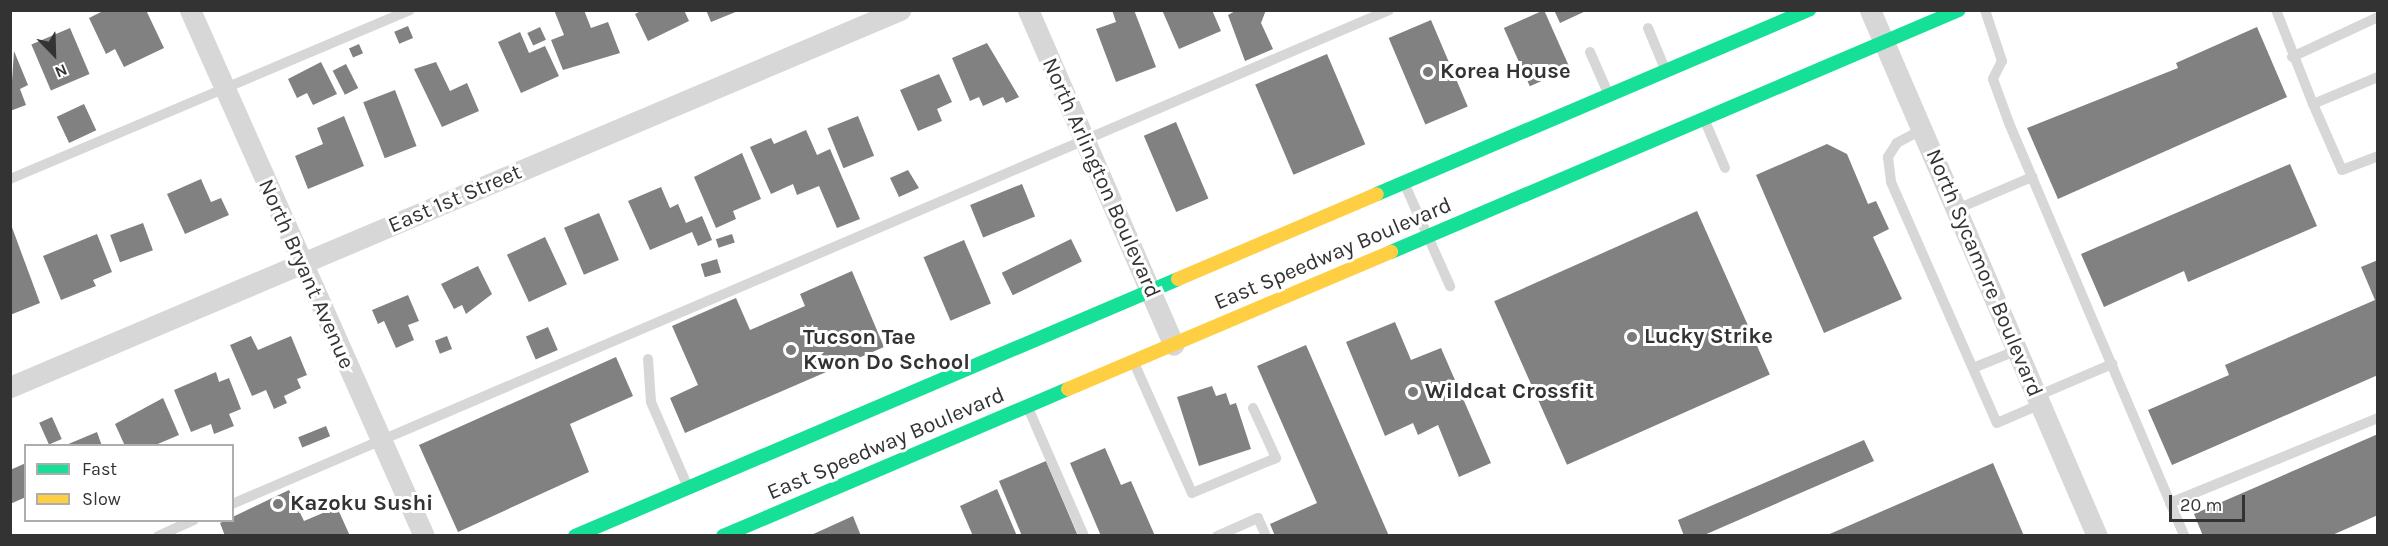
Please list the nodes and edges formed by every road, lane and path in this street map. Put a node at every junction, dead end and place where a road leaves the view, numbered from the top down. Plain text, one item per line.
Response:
1 (190, 10) edge
2 (410, 10) edge
3 (900, 10) edge
4 (1028, 10) edge
5 (1389, 10) edge
6 (1809, 10) edge
7 (1870, 10) edge
8 (1959, 10) edge
9 (1985, 10) edge
10 (2276, 10) edge
11 (2378, 17) edge
12 (1648, 28) dead end
13 (1885, 41) junction
14 (1590, 52) dead end
15 (2292, 57) junction
16 (1666, 72) junction
17 (2378, 77) edge
18 (224, 88) junction
19 (1609, 96) junction
20 (2313, 104) junction
21 (1704, 118) junction
22 (1923, 129) junction
23 (1084, 138) junction
24 (2378, 156) edge
25 (1725, 168) dead end
26 (2032, 177) junction
27 (10, 179) edge
28 (1404, 184) junction
29 (1957, 209) junction
30 (1428, 236) junction
31 (301, 264) junction
32 (1450, 286) dead end
33 (1151, 291) junction
34 (1174, 345) junction
35 (2018, 350) junction
36 (648, 358) dead end
37 (1134, 362) junction
38 (2112, 364) junction
39 (1973, 369) junction
40 (10, 387) edge
41 (2039, 400) junction
42 (1028, 407) junction
43 (1253, 408) dead end
44 (2378, 418) edge
45 (381, 442) junction
46 (688, 488) junction
47 (234, 503) edge
48 (2170, 503) junction
49 (190, 522) edge
50 (158, 536) edge
51 (424, 536) edge
52 (575, 536) edge
53 (723, 536) edge
54 (1084, 536) edge
55 (1217, 536) edge
56 (1266, 536) edge
57 (2097, 536) edge
58 (2184, 536) edge

1 - 18 street, North Bryant Avenue
2 - 18 lane
3 - 31 street, East 1st Street
4 - 23 street, North Arlington Boulevard
5 - 23 lane
6 - 16 main road, East Speedway Boulevard
7 - 13 street, North Sycamore Boulevard
8 - 13 main road, East Speedway Boulevard
9 - 26 lane
10 - 15 lane
11 - 15 lane
12 - 16 lane
13 - 21 main road, East Speedway Boulevard
13 - 22 street, North Sycamore Boulevard
14 - 19 lane
15 - 20 lane
16 - 19 main road, East Speedway Boulevard
17 - 20 lane
18 - 27 lane
18 - 31 street, North Bryant Avenue
19 - 28 main road, East Speedway Boulevard
20 - 24 lane
21 - 25 lane
21 - 30 main road, East Speedway Boulevard
22 - 29 street, North Sycamore Boulevard
22 - 39 lane
23 - 33 street, North Arlington Boulevard
23 - 45 lane
26 - 29 lane
26 - 38 lane
28 - 30 lane
28 - 33 main road, East Speedway Boulevard
29 - 35 street, North Sycamore Boulevard
30 - 32 lane
30 - 34 main road, East Speedway Boulevard
31 - 40 street, East 1st Street
31 - 45 street, North Bryant Avenue
33 - 34 street, North Arlington Boulevard
33 - 46 main road, East Speedway Boulevard
34 - 37 main road, East Speedway Boulevard
35 - 39 lane
35 - 41 street, North Sycamore Boulevard
36 - 46 lane
37 - 42 main road, East Speedway Boulevard
37 - 43 lane
38 - 41 lane
38 - 48 lane
39 - 41 lane
41 - 57 street, North Sycamore Boulevard
42 - 53 main road, East Speedway Boulevard
42 - 54 lane
44 - 48 lane
45 - 47 lane
45 - 51 street, North Bryant Avenue
46 - 52 main road, East Speedway Boulevard
48 - 58 lane
49 - 50 lane
55 - 56 lane

